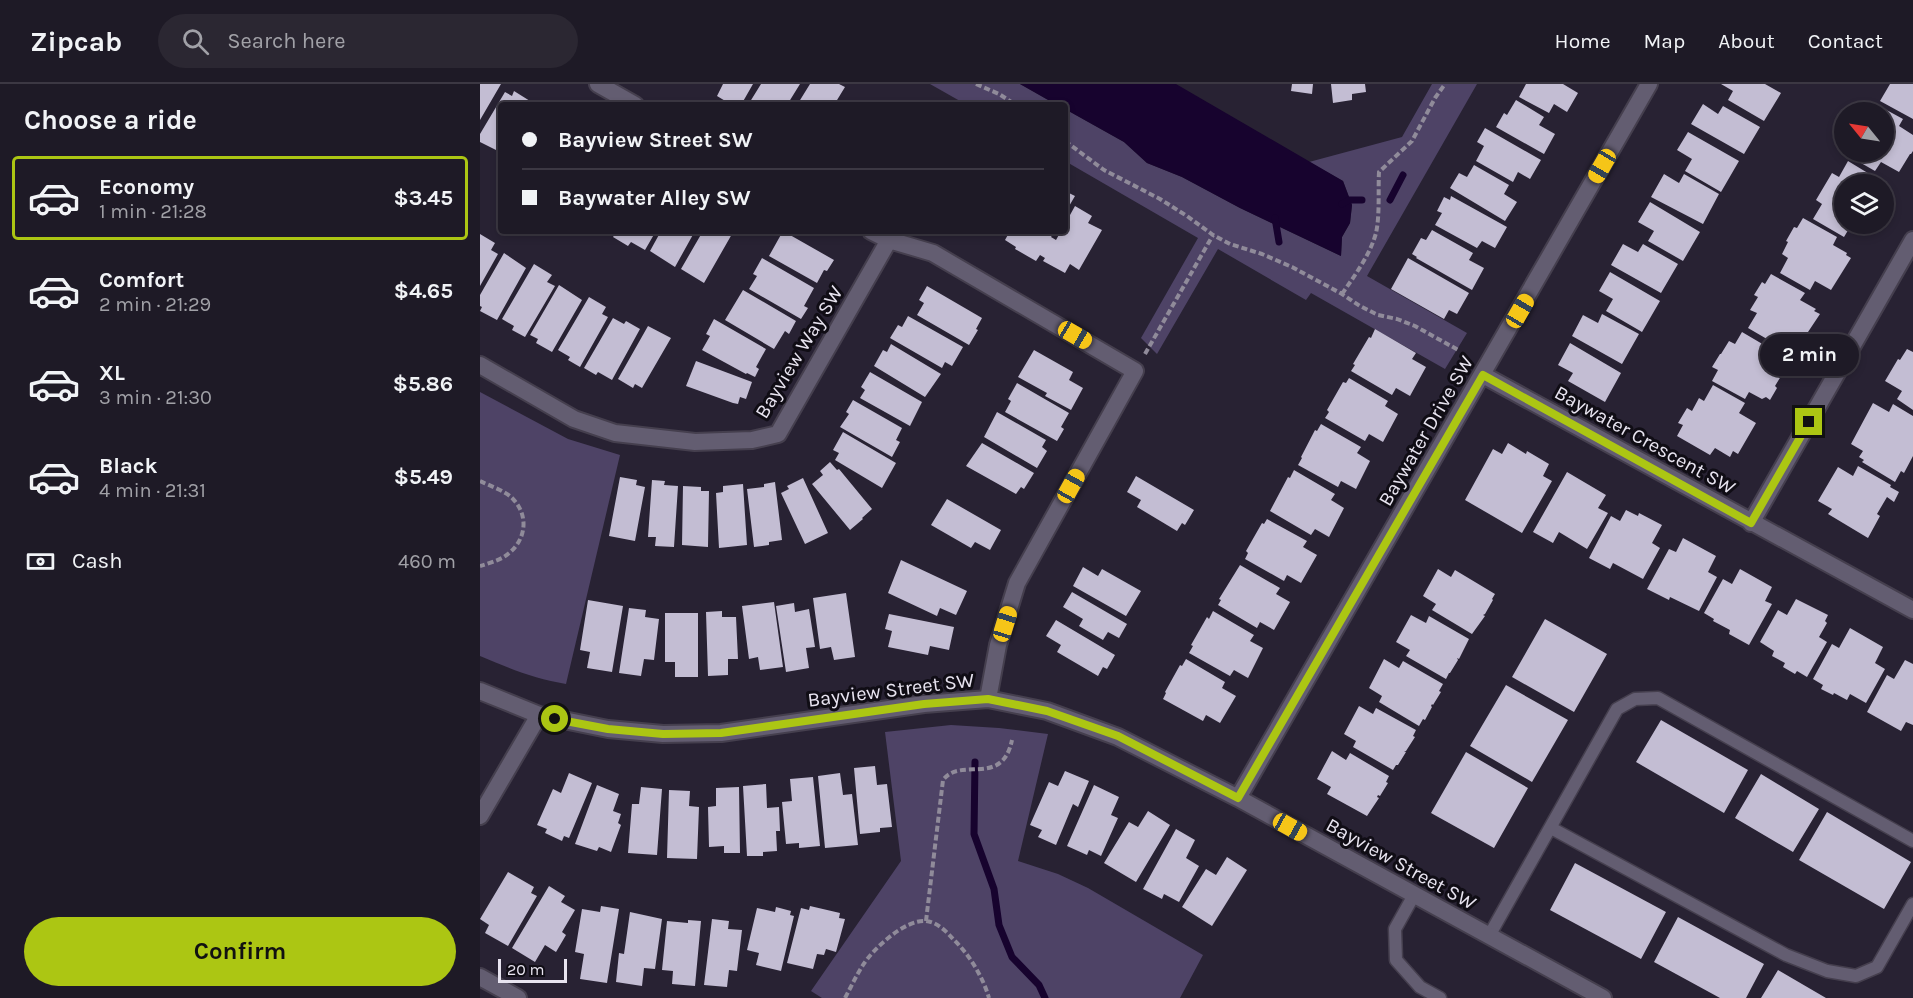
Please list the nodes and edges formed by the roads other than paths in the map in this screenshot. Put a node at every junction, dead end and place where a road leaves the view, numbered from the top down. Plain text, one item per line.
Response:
1 (598, 84) edge
2 (1649, 84) edge
3 (630, 102) edge
4 (877, 234) edge
5 (889, 240) junction
6 (1913, 240) edge
7 (480, 364) edge
8 (1483, 375) junction
9 (1751, 523) junction
10 (1913, 610) edge
11 (480, 691) edge
12 (988, 699) junction
13 (538, 715) junction
14 (1238, 798) junction
15 (480, 816) edge
16 (1551, 828) junction
17 (1913, 841) edge
18 (1414, 895) junction
19 (1913, 904) edge
20 (1489, 936) junction
21 (480, 977) edge
22 (518, 998) edge
23 (1440, 998) edge
24 (1603, 998) edge

1 - 3 street
2 - 8 street, Baywater Drive SW
4 - 5 street
5 - 7 street, Bayview Way SW
5 - 12 street
6 - 9 street
8 - 9 street, Baywater Crescent SW
8 - 14 street, Baywater Drive SW
9 - 10 street, Baywater Crescent SW
11 - 13 street, Bayview Street SW
12 - 13 street, Bayview Street SW
12 - 14 street, Bayview Street SW
13 - 15 street
14 - 18 street, Bayview Street SW
16 - 17 lane
16 - 19 lane
16 - 20 lane
18 - 20 street, Bayview Street SW
18 - 23 lane
20 - 24 street, Bayview Street SW
21 - 22 street

